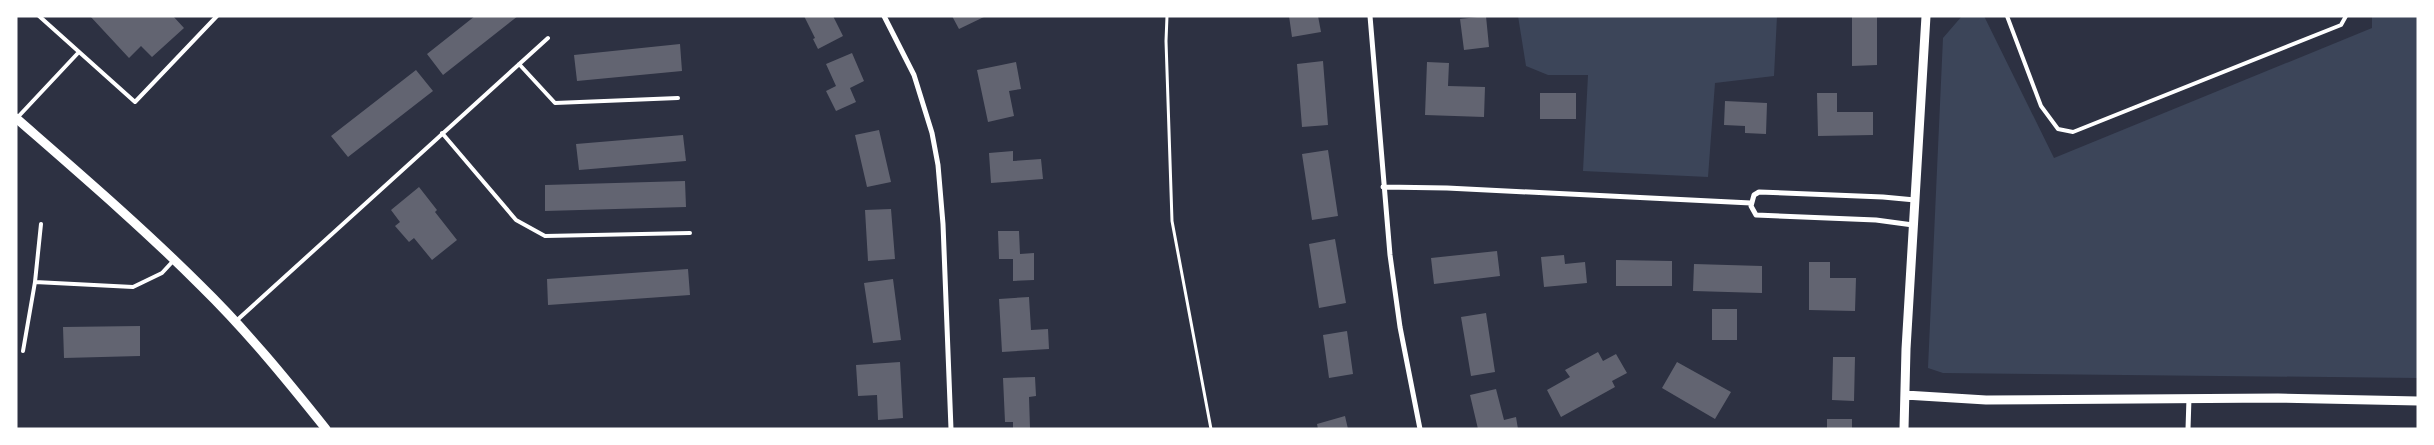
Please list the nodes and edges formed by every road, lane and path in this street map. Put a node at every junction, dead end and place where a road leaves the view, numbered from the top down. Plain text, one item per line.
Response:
1 (39, 16) edge
2 (218, 16) edge
3 (884, 16) edge
4 (1167, 16) edge
5 (1370, 16) edge
6 (1926, 16) edge
7 (2007, 16) edge
8 (2346, 16) edge
9 (548, 38) dead end
10 (78, 53) junction
11 (519, 64) junction
12 (678, 98) dead end
13 (17, 118) edge
14 (442, 134) junction
15 (1384, 187) junction
16 (1914, 200) junction
17 (1751, 203) junction
18 (41, 224) dead end
19 (1913, 224) junction
20 (690, 233) dead end
21 (174, 260) junction
22 (35, 282) junction
23 (235, 322) junction
24 (23, 350) dead end
25 (1905, 395) junction
26 (2189, 398) junction
27 (2418, 401) edge
28 (326, 429) edge
29 (951, 429) edge
30 (1212, 429) edge
31 (1420, 429) edge
32 (1904, 429) edge
33 (2188, 429) edge

1 - 10 lane
2 - 10 lane
3 - 29 street
4 - 30 path
5 - 15 street
6 - 16 street
7 - 8 lane
9 - 11 lane
10 - 13 lane
11 - 12 lane
11 - 14 lane
13 - 21 street
14 - 20 lane
14 - 23 lane
15 - 17 street
15 - 31 street
16 - 17 street
16 - 19 street
17 - 19 street
18 - 22 lane
19 - 25 street
21 - 22 lane
21 - 23 street
22 - 24 lane
23 - 28 street
25 - 26 street
25 - 32 street
26 - 27 street
26 - 33 street

